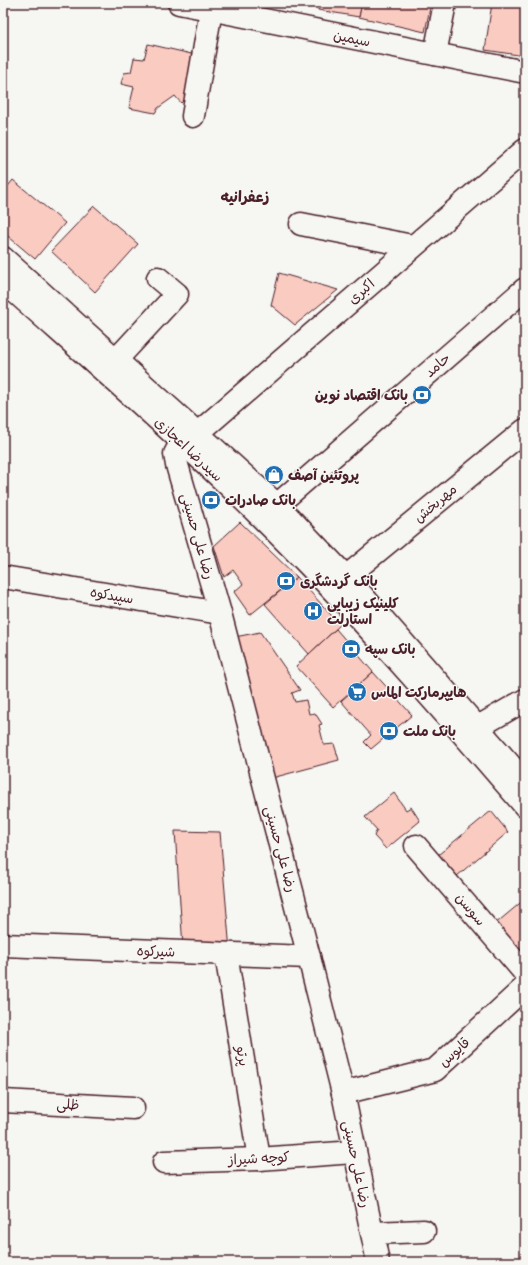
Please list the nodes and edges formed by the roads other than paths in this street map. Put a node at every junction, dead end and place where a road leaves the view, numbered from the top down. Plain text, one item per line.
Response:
1 (179, 3) edge
2 (445, 3) edge
3 (211, 10) junction
4 (435, 54) junction
5 (525, 72) edge
6 (192, 116) dead end
7 (525, 150) edge
8 (301, 224) dead end
9 (412, 246) junction
10 (3, 258) edge
11 (158, 278) dead end
12 (3, 281) edge
13 (525, 289) edge
14 (116, 360) junction
15 (525, 430) edge
16 (190, 437) junction
17 (277, 505) junction
18 (3, 577) edge
19 (346, 577) junction
20 (220, 613) junction
21 (525, 700) edge
22 (478, 727) junction
23 (525, 782) edge
24 (525, 806) edge
25 (416, 846) dead end
26 (3, 945) edge
27 (226, 954) junction
28 (309, 957) junction
29 (525, 973) edge
30 (525, 987) edge
31 (343, 1094) junction
32 (3, 1101) edge
33 (134, 1108) dead end
34 (354, 1152) junction
35 (259, 1159) junction
36 (164, 1162) dead end
37 (424, 1231) dead end
38 (372, 1233) junction
39 (378, 1262) edge

1 - 3 street, سیمین
2 - 4 street
3 - 4 street, سیمین
3 - 6 street
4 - 5 street, سیمین
7 - 9 street, اکبری
8 - 9 street
9 - 16 street, اکبری
10 - 14 street, سیدرضا اعجازی
11 - 14 street
12 - 16 street, سیدرضا اعجازی
13 - 17 street, حامد
14 - 16 street, سیدرضا اعجازی
15 - 19 street, مهربخش
16 - 17 street, سیدرضا اعجازی
16 - 20 street, رضا علی حسینی
16 - 24 street, سیدرضا اعجازی
17 - 19 street, سیدرضا اعجازی
18 - 20 street, سپیدکوه
19 - 22 street, سیدرضا اعجازی
20 - 28 street, رضا علی حسینی
21 - 22 street
22 - 23 street, سیدرضا اعجازی
25 - 29 street, سوسن
26 - 27 street, شیرکوه
27 - 28 street, شیرکوه
27 - 35 street, پرتو
28 - 31 street, رضا علی حسینی
30 - 31 street, قایوس
31 - 34 street, رضا علی حسینی
32 - 33 street, ظلی
34 - 35 street, کوچه شیراز
34 - 38 street, رضا علی حسینی
35 - 36 street, کوچه شیراز
37 - 38 street
38 - 39 street, رضا علی حسینی

